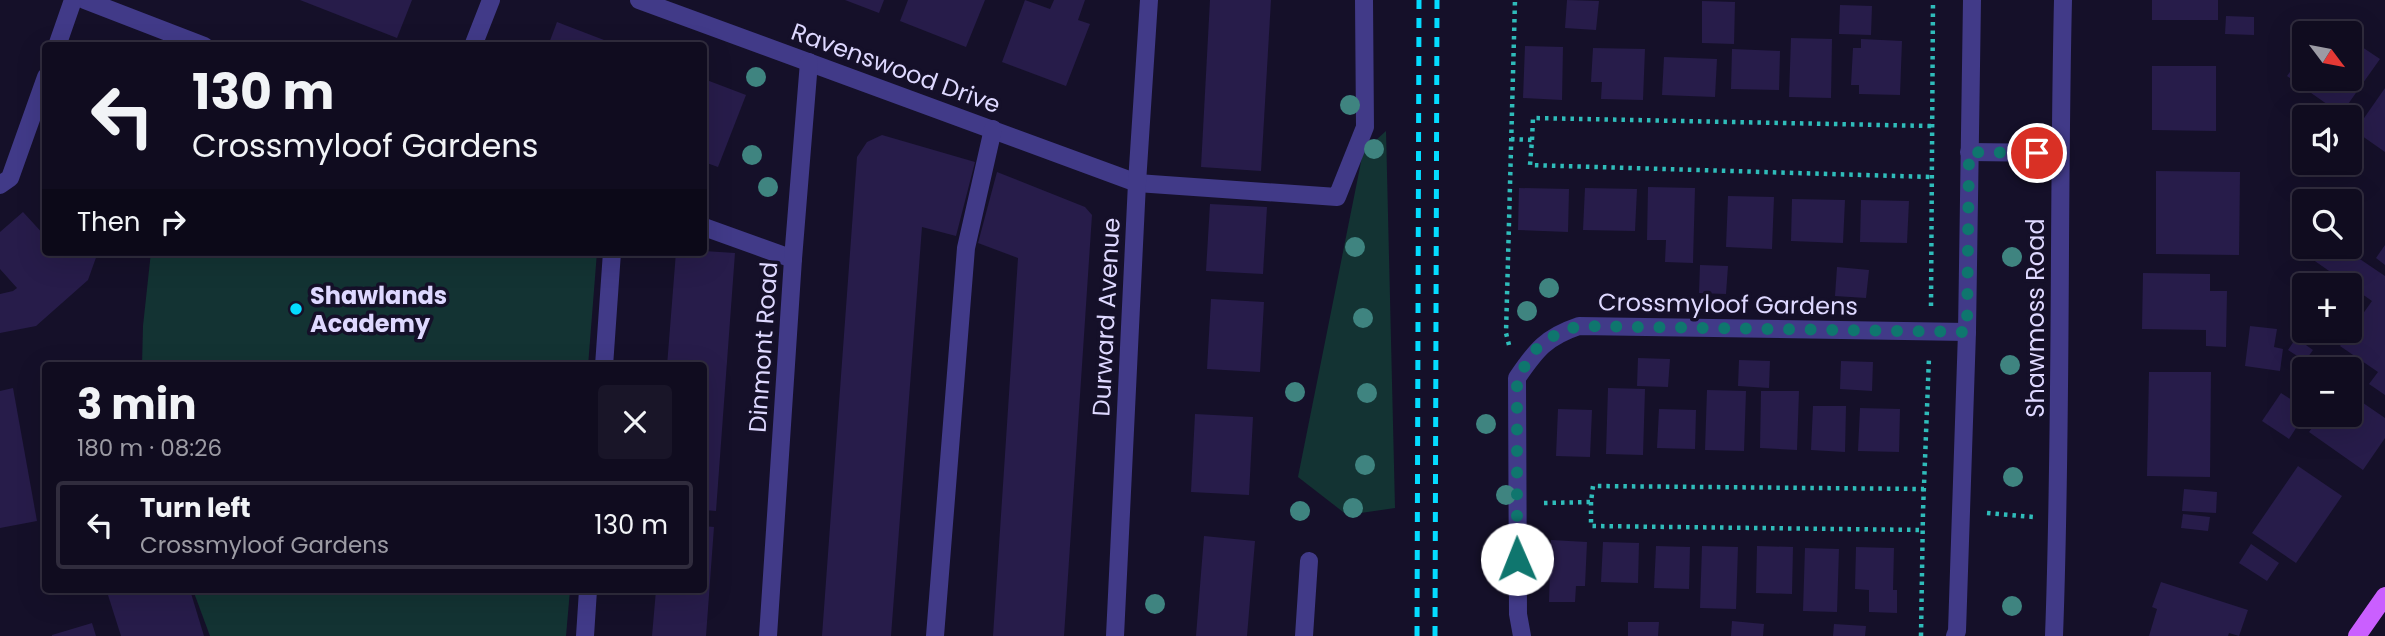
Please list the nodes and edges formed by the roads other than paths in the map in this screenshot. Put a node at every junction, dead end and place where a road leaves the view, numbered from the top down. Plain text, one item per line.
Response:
1 (73, 0) edge
2 (85, 0) edge
3 (491, 0) edge
4 (639, 0) edge
5 (1149, 0) edge
6 (1364, 0) edge
7 (1972, 0) edge
8 (2063, 0) edge
9 (58, 42) edge
10 (194, 42) edge
11 (475, 42) edge
12 (809, 62) junction
13 (42, 88) edge
14 (993, 129) junction
15 (1969, 152) junction
16 (2059, 153) junction
17 (1137, 183) junction
18 (0, 185) edge
19 (707, 228) edge
20 (612, 256) edge
21 (793, 259) junction
22 (1967, 332) junction
23 (604, 362) edge
24 (1309, 561) dead end
25 (588, 593) edge
26 (2385, 596) edge
27 (584, 636) edge
28 (768, 636) edge
29 (935, 636) edge
30 (1115, 636) edge
31 (1304, 636) edge
32 (1522, 636) edge
33 (1955, 636) edge
34 (2054, 636) edge
35 (2357, 636) edge

1 - 9 street
2 - 10 street
3 - 11 street
4 - 12 street, Ravenswood Drive
5 - 17 street, Durward Avenue
6 - 17 street, Ravenswood Drive
7 - 15 street
8 - 16 street, Shawmoss Road
12 - 14 street, Ravenswood Drive
12 - 21 street, Dinmont Road
13 - 18 street
14 - 17 street, Ravenswood Drive
14 - 29 street
15 - 16 street
15 - 22 street
16 - 34 street, Shawmoss Road
17 - 30 street, Durward Avenue
19 - 21 street
20 - 23 street
21 - 28 street, Dinmont Road
22 - 32 street, Crossmyloof Gardens
22 - 33 street
24 - 31 street
25 - 27 street
26 - 35 main road

